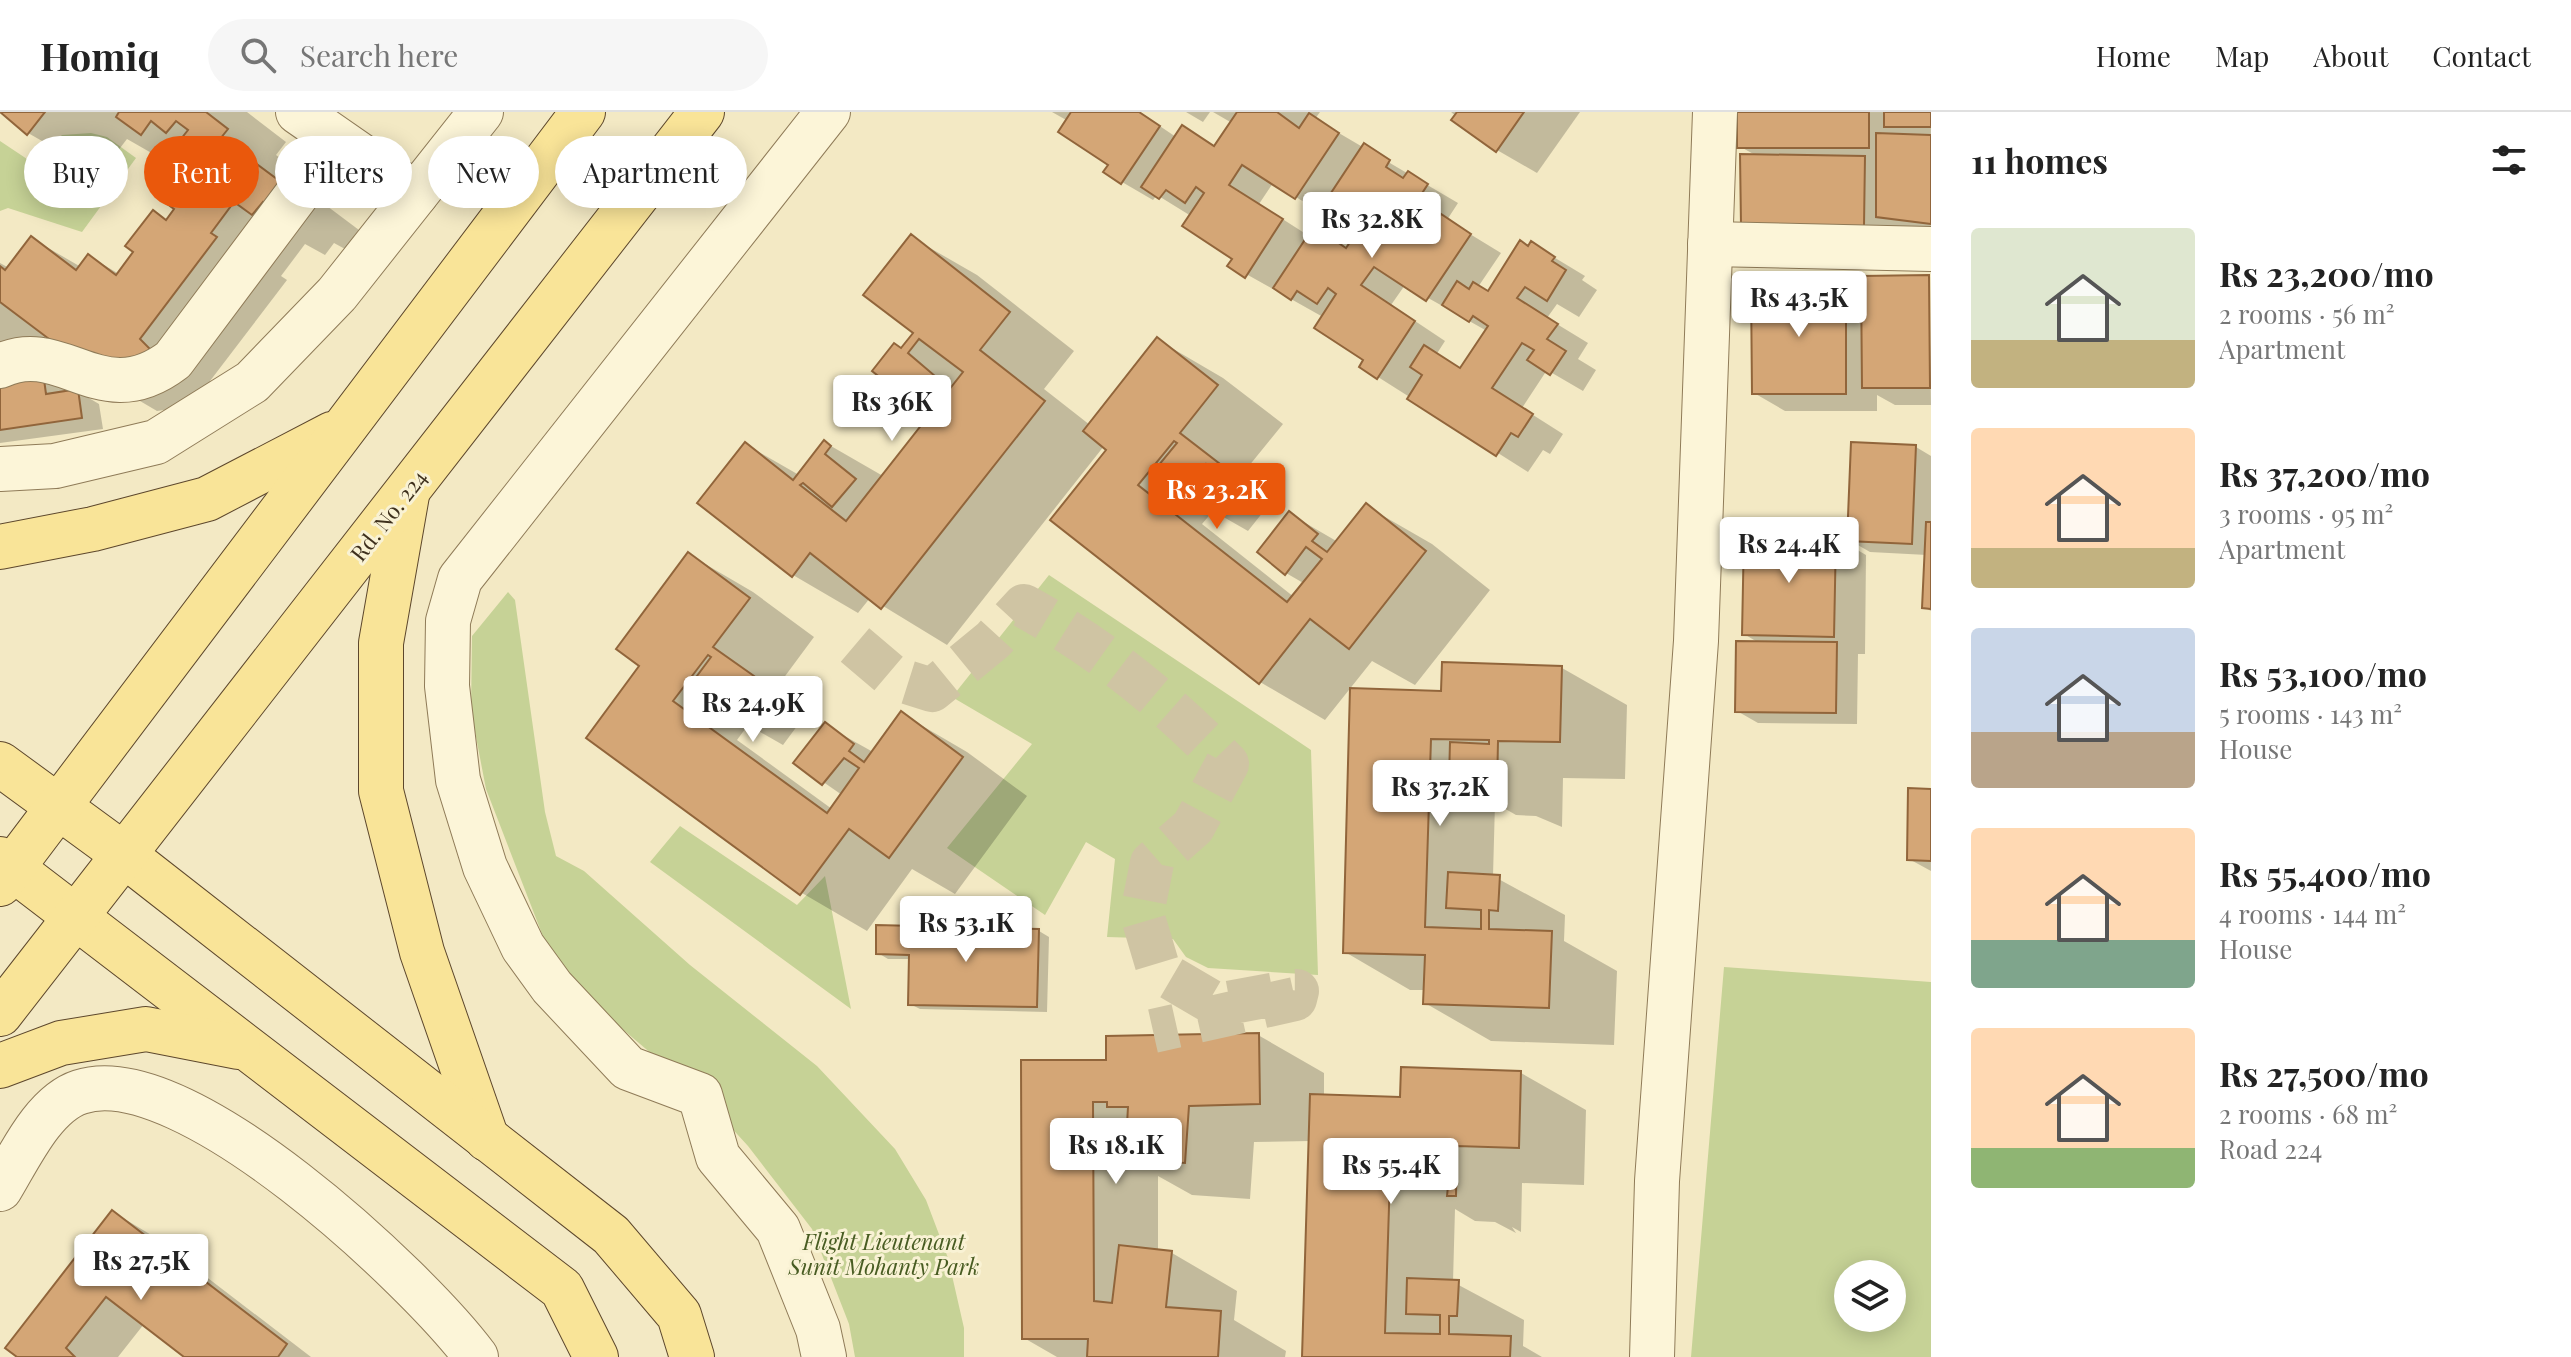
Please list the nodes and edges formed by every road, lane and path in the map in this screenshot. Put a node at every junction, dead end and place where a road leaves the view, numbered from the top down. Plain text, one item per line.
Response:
1 (298, 112) edge
2 (481, 112) edge
3 (583, 112) edge
4 (702, 112) edge
5 (828, 112) edge
6 (1715, 112) edge
7 (330, 136) edge
8 (412, 191) edge
9 (416, 194) junction
10 (287, 208) edge
11 (1710, 244) junction
12 (1931, 249) edge
13 (0, 366) edge
14 (342, 429) junction
15 (0, 469) edge
16 (408, 489) junction
17 (0, 547) edge
18 (0, 764) edge
19 (59, 808) junction
20 (123, 854) junction
21 (4, 870) edge
22 (74, 918) junction
23 (0, 1014) edge
24 (248, 1049) junction
25 (0, 1066) edge
26 (487, 1139) junction
27 (0, 1189) edge
28 (476, 1357) edge
29 (596, 1357) edge
30 (692, 1357) edge
31 (824, 1357) edge
32 (1652, 1357) edge

1 - 7 street
2 - 9 street
3 - 14 main road
4 - 16 main road, Rd. No. 224
5 - 31 street
6 - 11 street
8 - 9 street
9 - 15 street
10 - 13 street
11 - 12 street
11 - 32 street
14 - 17 main road
14 - 19 main road
16 - 20 main road, Rd. No. 224
16 - 26 main road
18 - 19 main road
19 - 20 main road
19 - 21 main road
20 - 22 main road, Rd. No. 224
20 - 26 main road
21 - 22 main road
22 - 23 main road, Rd. No. 224
22 - 24 main road
24 - 25 main road
24 - 29 main road
26 - 30 main road
27 - 28 street

